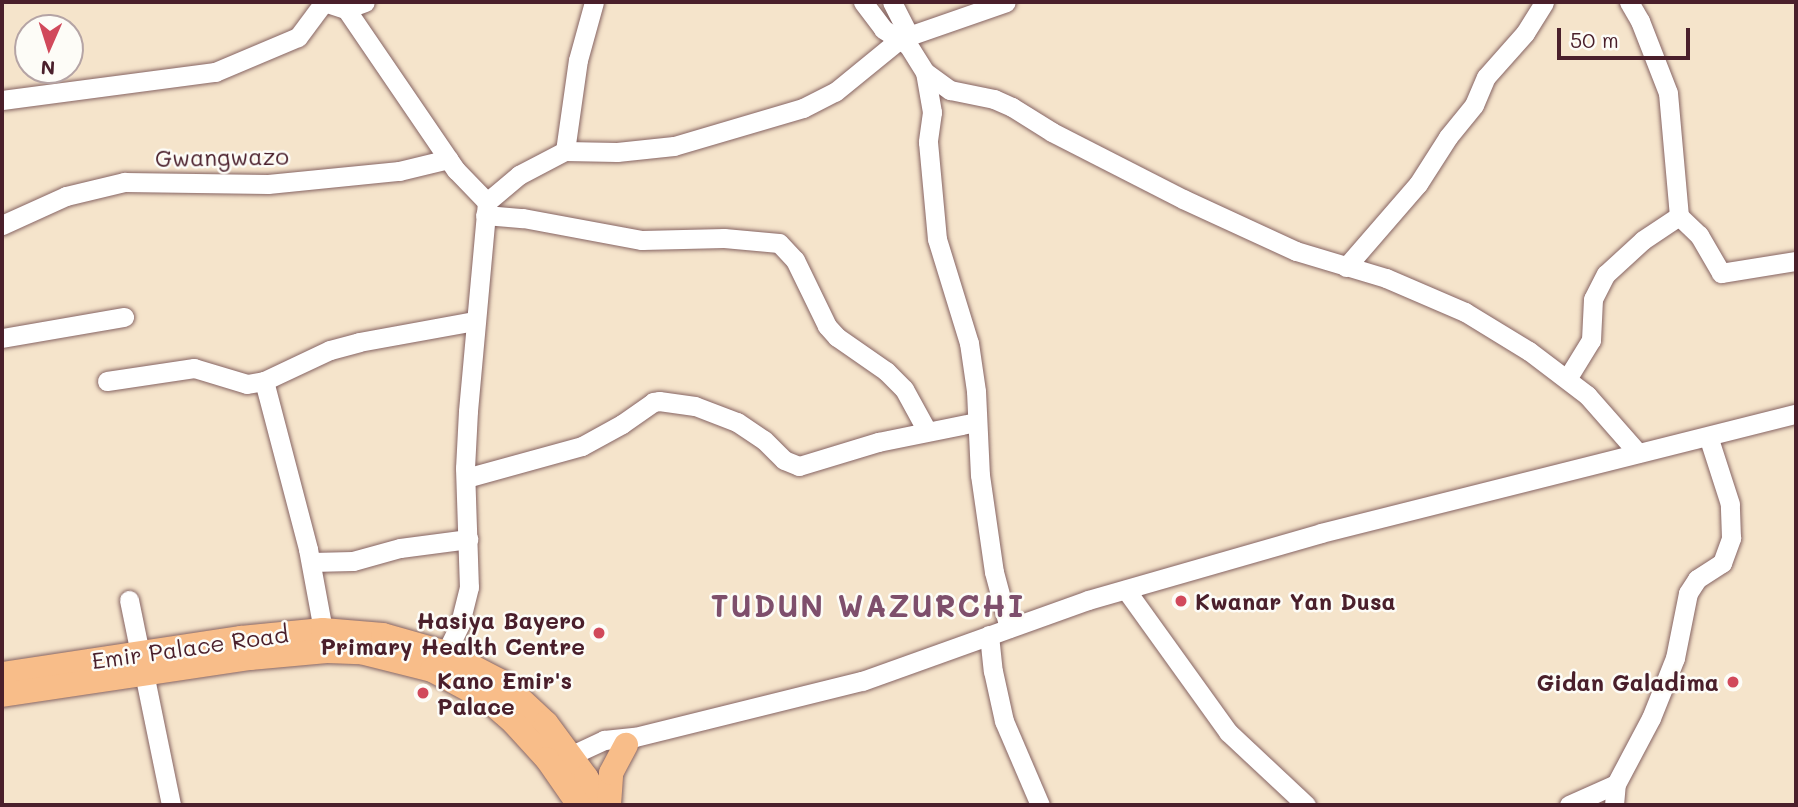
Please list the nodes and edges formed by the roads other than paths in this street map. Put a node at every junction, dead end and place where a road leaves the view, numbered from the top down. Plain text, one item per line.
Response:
1 (324, 2) edge
2 (365, 2) edge
3 (594, 2) edge
4 (863, 2) edge
5 (892, 2) edge
6 (1006, 2) edge
7 (1544, 2) edge
8 (1629, 2) edge
9 (345, 9) junction
10 (904, 37) junction
11 (925, 72) junction
12 (2, 100) edge
13 (565, 151) junction
14 (449, 159) junction
15 (486, 209) junction
16 (1679, 216) junction
17 (2, 225) edge
18 (1796, 261) edge
19 (1346, 267) junction
20 (124, 317) dead end
21 (475, 321) junction
22 (2, 338) edge
23 (1567, 379) junction
24 (107, 381) dead end
25 (264, 382) junction
26 (1796, 414) edge
27 (976, 422) junction
28 (927, 431) junction
29 (1708, 436) junction
30 (1638, 453) junction
31 (466, 478) junction
32 (468, 539) junction
33 (311, 562) junction
34 (1126, 590) junction
35 (129, 600) dead end
36 (1009, 628) junction
37 (323, 630) junction
38 (989, 635) junction
39 (446, 653) junction
40 (142, 664) junction
41 (2, 674) edge
42 (2, 695) edge
43 (631, 741) junction
44 (560, 760) junction
45 (1616, 784) junction
46 (577, 790) edge
47 (171, 805) edge
48 (603, 805) edge
49 (609, 805) edge
50 (1040, 805) edge
51 (1306, 805) edge
52 (1569, 805) edge
53 (1614, 805) edge

1 - 9 street
1 - 12 street
2 - 9 street
3 - 13 street
4 - 10 street
5 - 10 street
6 - 10 street
7 - 19 street
8 - 16 street
9 - 14 street
10 - 11 street
10 - 13 street
11 - 19 street
11 - 27 street
13 - 15 street
14 - 15 street
14 - 17 street, Gwangwazo
15 - 21 street
15 - 28 street
16 - 18 street
16 - 23 street
19 - 23 street
20 - 22 street
21 - 25 street
21 - 31 street
23 - 30 street
24 - 25 street
25 - 33 street
26 - 29 street
27 - 28 street
27 - 36 street
28 - 31 street
29 - 30 street
29 - 45 street
30 - 34 street
31 - 32 street
32 - 33 street
32 - 39 street
33 - 37 street
34 - 36 street
34 - 51 street
35 - 40 street
36 - 38 street
37 - 39 main road, Emir Palace Road
37 - 40 main road, Emir Palace Road
38 - 43 street
38 - 50 street
39 - 44 main road, Emir Palace Road
40 - 41 main road, Emir Palace Road
40 - 42 main road, Emir Palace Road
40 - 44 main road, Emir Palace Road
40 - 47 street
43 - 44 street
43 - 46 street
43 - 49 main road
44 - 46 main road, Emir Palace Road
45 - 52 street
45 - 53 street
46 - 48 main road, Emir Palace Road

